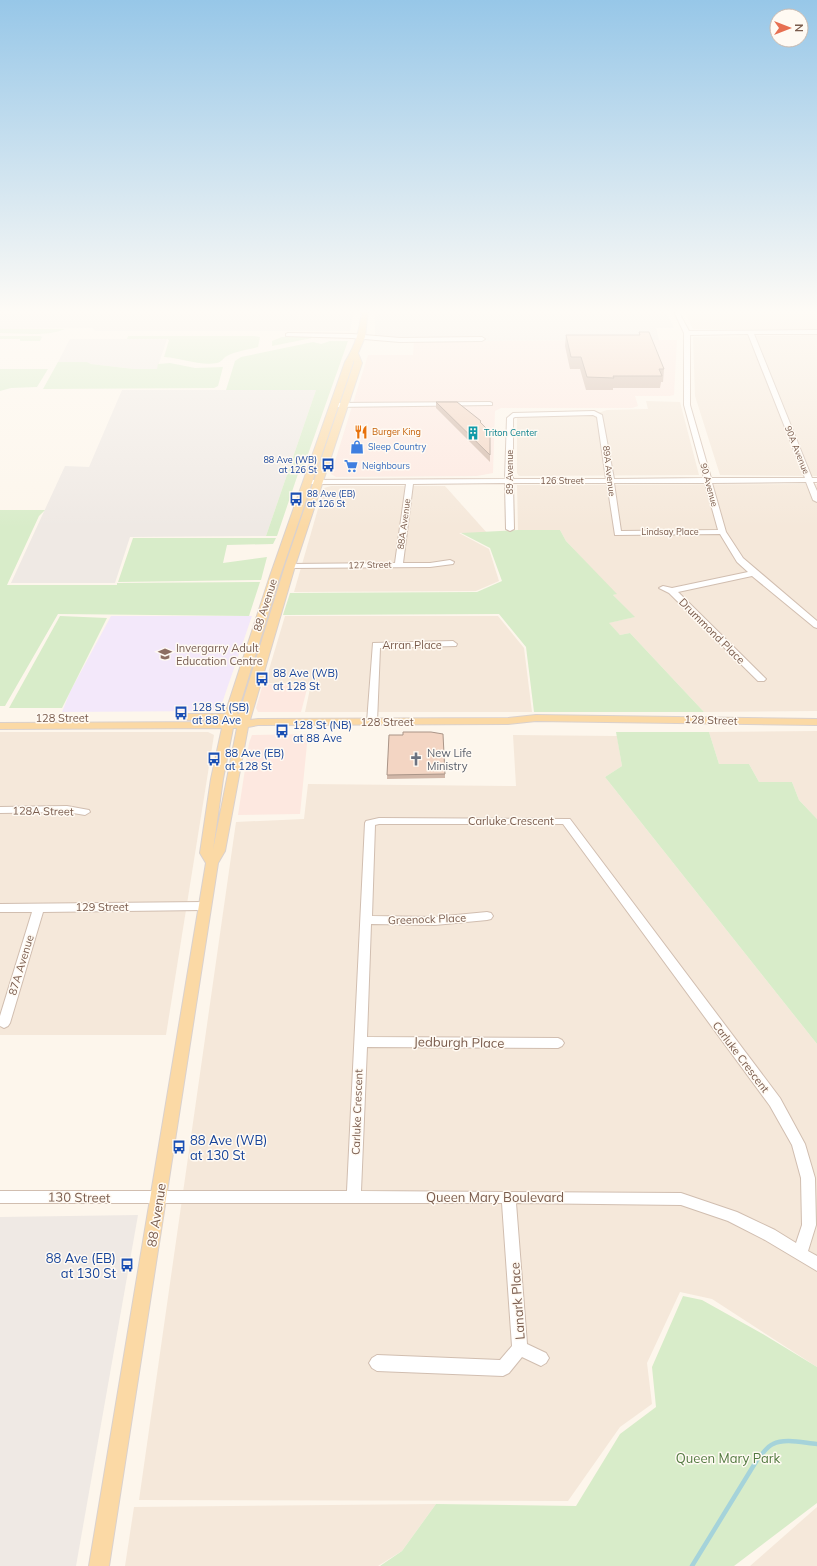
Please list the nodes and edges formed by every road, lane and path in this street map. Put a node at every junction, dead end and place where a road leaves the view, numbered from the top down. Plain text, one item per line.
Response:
1 (342, 382) edge
2 (351, 382) edge
3 (687, 382) edge
4 (770, 382) edge
5 (335, 403) junction
6 (344, 403) junction
7 (490, 404) dead end
8 (594, 413) joint
9 (708, 480) junction
10 (809, 480) junction
11 (817, 480) edge
12 (609, 481) junction
13 (313, 482) junction
14 (410, 482) junction
15 (509, 482) junction
16 (817, 500) edge
17 (510, 529) dead end
18 (618, 532) joint
19 (722, 532) junction
20 (450, 562) dead end
21 (399, 565) junction
22 (290, 566) junction
23 (754, 574) junction
24 (662, 588) dead end
25 (672, 591) junction
26 (815, 621) edge
27 (452, 644) dead end
28 (761, 679) dead end
29 (0, 719) edge
30 (229, 721) junction
31 (243, 721) junction
32 (372, 722) junction
33 (817, 722) edge
34 (0, 726) edge
35 (0, 810) edge
36 (86, 812) dead end
37 (212, 863) junction
38 (204, 906) junction
39 (39, 907) junction
40 (0, 908) edge
41 (487, 916) dead end
42 (367, 920) junction
43 (4, 1023) dead end
44 (360, 1042) junction
45 (558, 1043) dead end
46 (354, 1196) junction
47 (0, 1197) edge
48 (509, 1197) junction
49 (158, 1198) junction
50 (800, 1253) junction
51 (817, 1264) edge
52 (520, 1348) junction
53 (541, 1358) dead end
54 (377, 1363) dead end
55 (99, 1566) edge

1 - 5 main road, 88 Avenue
2 - 6 main road, 88 Avenue
3 - 9 street, 90 Avenue
4 - 10 street, 90A Avenue
5 - 6 street
5 - 13 main road, 88 Avenue
6 - 7 street
6 - 13 main road, 88 Avenue
8 - 12 street, 89A Avenue
8 - 15 street, 89 Avenue
9 - 10 street, 126 Street
9 - 12 street, 126 Street
9 - 19 street, 90 Avenue
10 - 11 street, 126 Street
10 - 16 street, 90A Avenue
12 - 15 street, 126 Street
12 - 18 street, 89A Avenue
13 - 14 street, 126 Street
13 - 22 main road, 88 Avenue
13 - 30 main road, 88 Avenue
14 - 15 street, 126 Street
14 - 21 street, 88A Avenue
15 - 17 street, 89 Avenue
18 - 19 street, Lindsay Place
19 - 23 street, 90 Avenue
20 - 21 street, 127 Street
21 - 22 street, 127 Street
22 - 31 main road, 88 Avenue
23 - 25 street, Drummond Place
23 - 26 street, 90 Avenue
24 - 25 street
25 - 28 street, Drummond Place
27 - 32 street, Arran Place
29 - 30 main road, 128 Street
30 - 31 main road, 128 Street
30 - 34 main road, 128 Street
30 - 37 main road, 88 Avenue
31 - 32 main road, 128 Street
31 - 37 main road, 88 Avenue
32 - 33 main road, 128 Street
35 - 36 street, 128A Street
37 - 38 main road, 88 Avenue
38 - 39 street, 129 Street
38 - 49 main road, 88 Avenue
39 - 40 street, 129 Street
39 - 43 street, 87A Avenue
41 - 42 street, Greenock Place
42 - 44 street, Carluke Crescent
42 - 50 street, Carluke Crescent
44 - 45 street, Jedburgh Place
44 - 46 street, Carluke Crescent
46 - 48 street, Queen Mary Boulevard
46 - 49 street, Queen Mary Boulevard
47 - 49 street, 130 Street
48 - 50 street, Queen Mary Boulevard
48 - 52 street, Lanark Place
49 - 55 main road, 88 Avenue
50 - 51 street, Queen Mary Boulevard
52 - 53 street
52 - 54 street, Lanark Place

